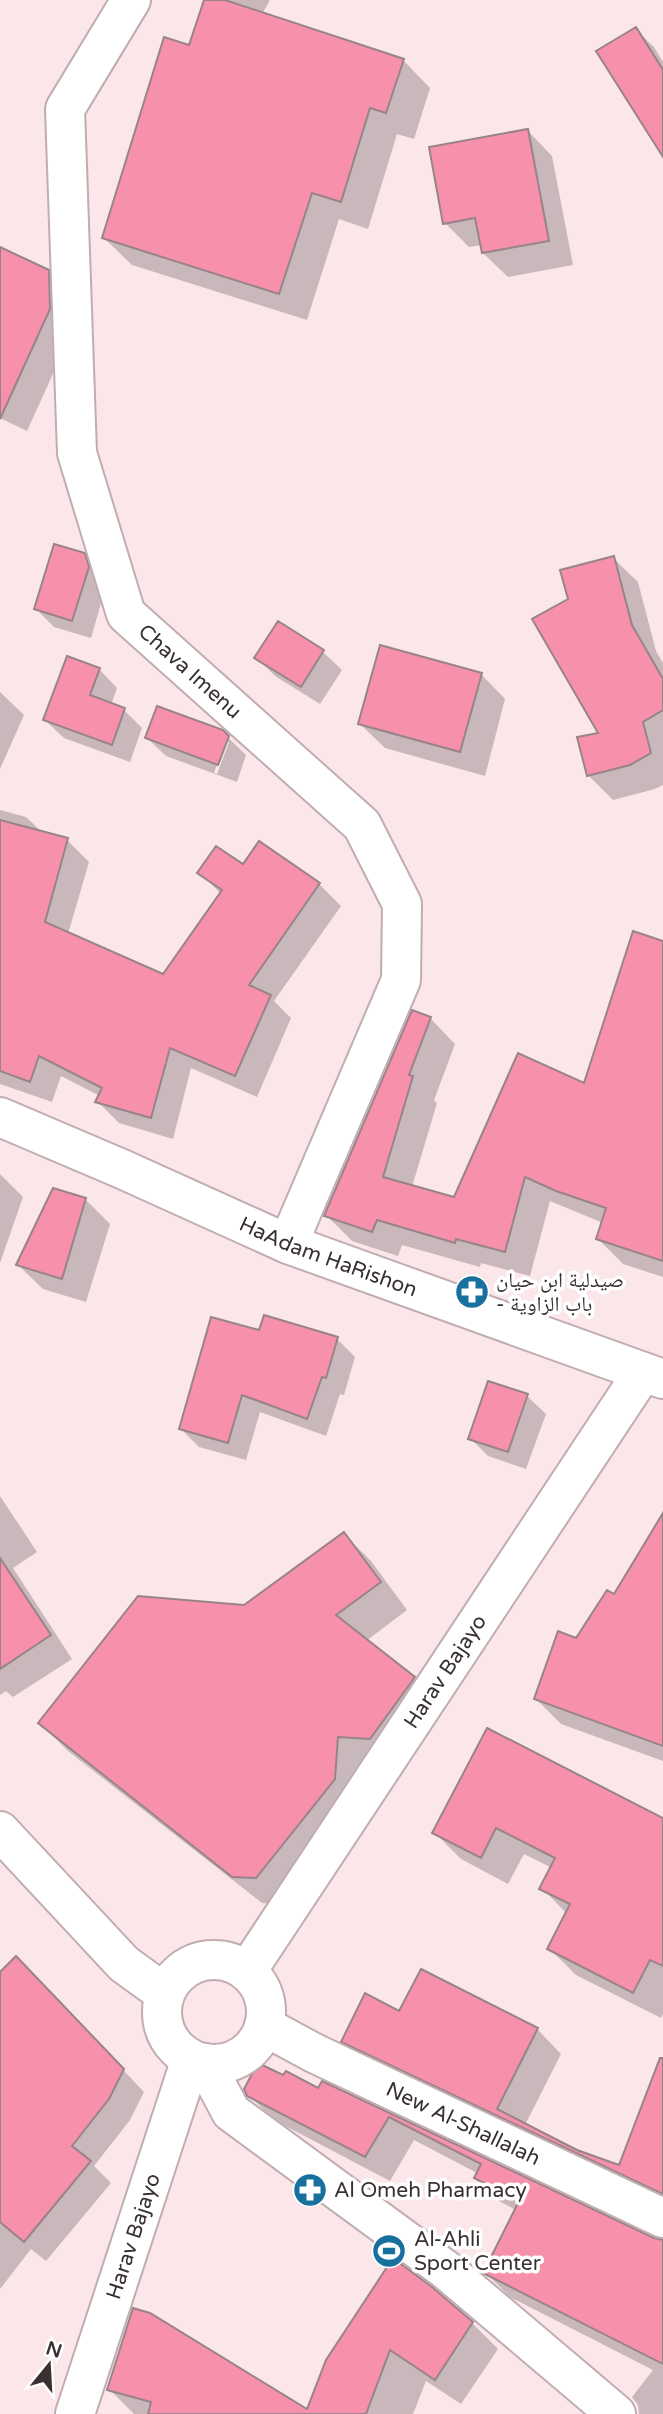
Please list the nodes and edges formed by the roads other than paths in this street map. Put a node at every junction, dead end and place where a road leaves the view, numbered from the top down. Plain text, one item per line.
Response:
1 (131, 0) edge
2 (0, 1117) edge
3 (288, 1244) junction
4 (653, 1376) edge
5 (0, 1831) edge
6 (247, 1971) junction
7 (164, 1993) junction
8 (264, 2026) junction
9 (198, 2061) junction
10 (663, 2218) edge
11 (75, 2414) edge
12 (616, 2414) edge

1 - 3 street, Chava Imenu
2 - 3 street, HaAdam HaRishon
3 - 4 street, HaAdam HaRishon
4 - 6 street, Harav Bajayo
5 - 7 street
6 - 7 street
6 - 8 street
7 - 9 street
8 - 9 street
8 - 10 street, New Al-Shallalah
9 - 11 street, Harav Bajayo
9 - 12 street

